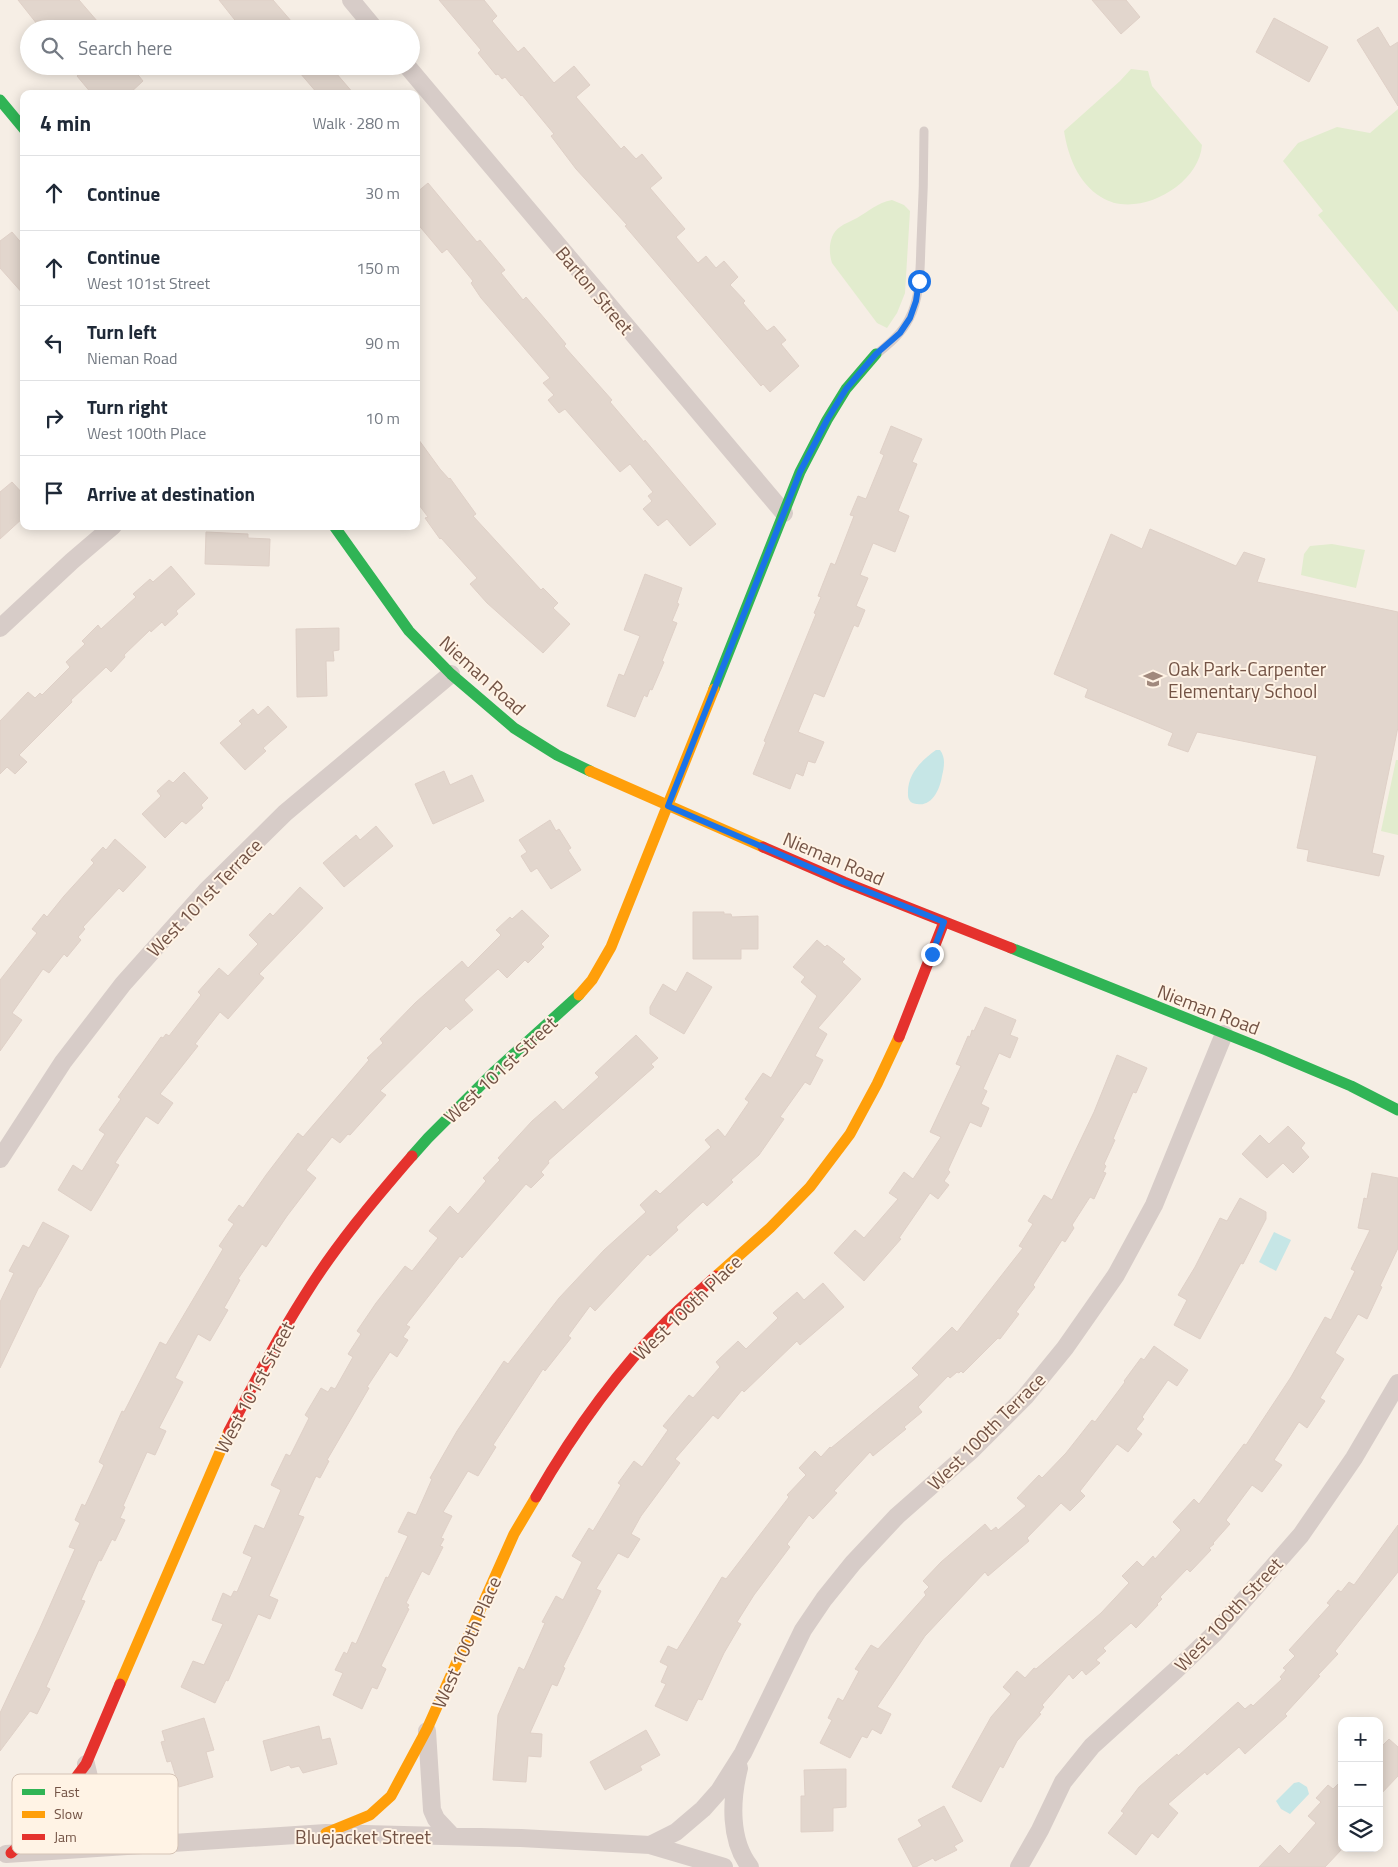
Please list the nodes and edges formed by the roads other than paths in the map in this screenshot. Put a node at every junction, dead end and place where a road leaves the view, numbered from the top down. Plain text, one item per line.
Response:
1 (351, 0) edge
2 (368, 20) edge
3 (415, 75) edge
4 (0, 100) edge
5 (20, 124) edge
6 (924, 131) dead end
7 (876, 354) joint
8 (784, 513) junction
9 (108, 530) edge
10 (337, 530) edge
11 (0, 628) edge
12 (451, 674) junction
13 (668, 806) junction
14 (944, 922) junction
15 (1224, 1034) junction
16 (1398, 1110) edge
17 (0, 1158) edge
18 (1398, 1383) edge
19 (426, 1729) junction
20 (743, 1753) junction
21 (86, 1764) junction
22 (79, 1774) edge
23 (88, 1774) edge
24 (1040, 1830) junction
25 (326, 1833) junction
26 (452, 1836) junction
27 (178, 1842) edge
28 (650, 1845) junction
29 (724, 1867) edge
30 (750, 1867) edge
31 (1018, 1867) edge
32 (1029, 1867) edge

1 - 2 street
3 - 8 street, Barton Street
4 - 5 street
6 - 7 lane
7 - 8 street, West 101st Street
8 - 13 street, West 101st Street
9 - 11 street
10 - 12 street, Nieman Road
12 - 13 street, Nieman Road
12 - 17 street, West 101st Terrace
13 - 14 street, Nieman Road
13 - 21 street, West 101st Street
14 - 15 street, Nieman Road
14 - 19 street, West 100th Place
15 - 16 street, Nieman Road
15 - 20 street, West 100th Terrace
18 - 24 street, West 100th Street
19 - 25 street, West 100th Place
19 - 26 street, West 100th Place
20 - 28 street, West 100th Terrace
20 - 30 street, West 100th Terrace
21 - 22 street, West 101st Street
21 - 23 street
24 - 31 street, West 100th Street
24 - 32 street, West 100th Street
25 - 26 street, Bluejacket Street
25 - 27 street, Bluejacket Street
26 - 28 street, Bluejacket Street
28 - 29 street, Bluejacket Street

